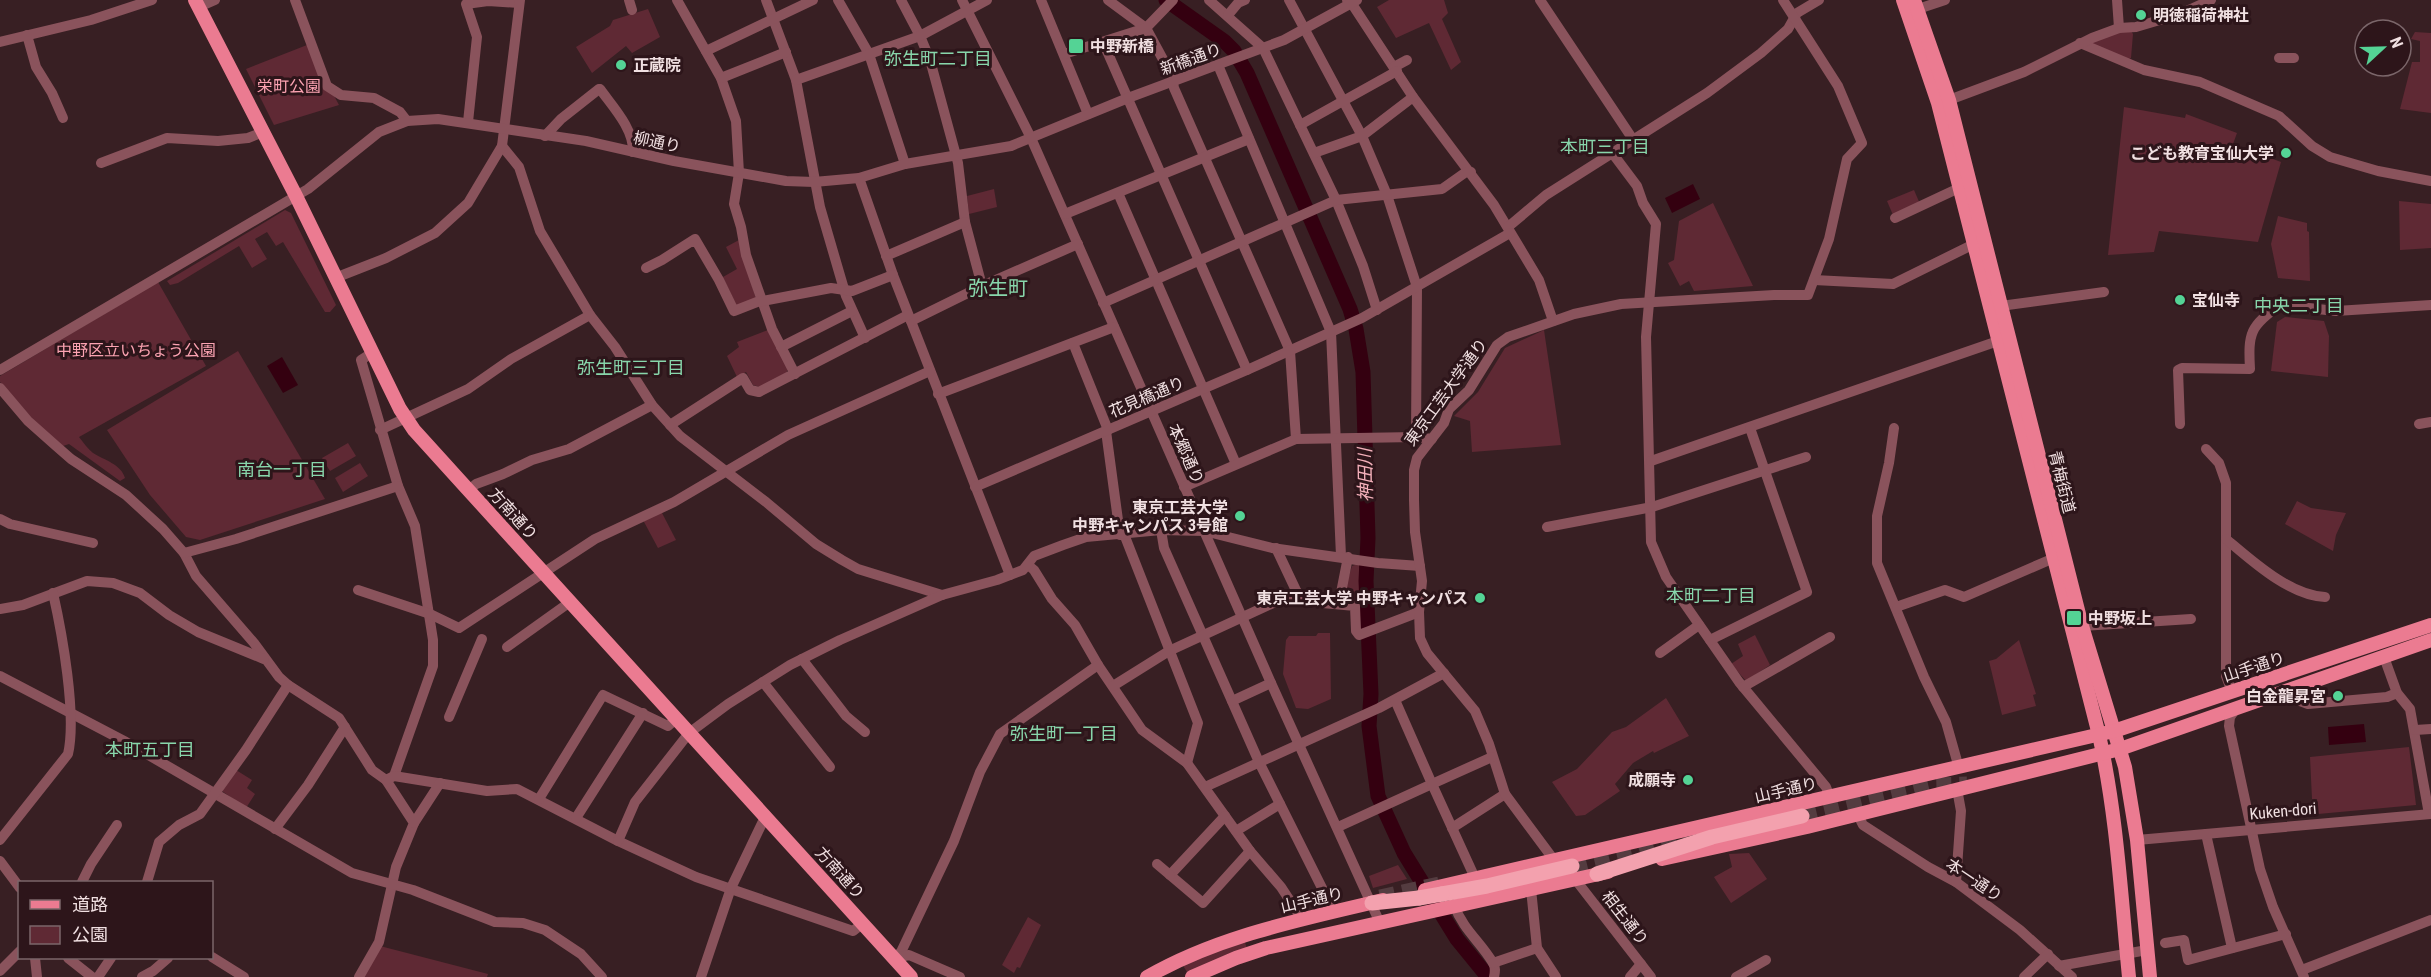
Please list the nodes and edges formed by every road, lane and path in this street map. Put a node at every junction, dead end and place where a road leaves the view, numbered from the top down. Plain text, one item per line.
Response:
1 (152, 0) edge
2 (215, 0) edge
3 (295, 0) edge
4 (676, 0) edge
5 (766, 0) edge
6 (813, 0) edge
7 (838, 0) edge
8 (901, 0) edge
9 (962, 0) edge
10 (987, 0) edge
11 (1041, 0) edge
12 (1108, 0) edge
13 (1173, 0) edge
14 (1209, 0) edge
15 (1245, 0) edge
16 (1289, 0) edge
17 (1540, 0) edge
18 (1783, 0) edge
19 (1819, 0) edge
20 (1903, 0) edge
21 (1945, 0) edge
22 (2117, 0) edge
23 (2211, 0) edge
24 (519, 1) edge
25 (1351, 1) edge
26 (197, 4) edge
27 (1916, 5) edge
28 (968, 10) junction
29 (1228, 15) junction
30 (773, 19) junction
31 (1794, 19) junction
32 (1146, 28) junction
33 (2119, 28) junction
34 (1303, 30) junction
35 (27, 35) junction
36 (920, 36) junction
37 (0, 42) edge
38 (1103, 42) junction
39 (2080, 43) junction
40 (1263, 48) junction
41 (706, 51) junction
42 (786, 52) junction
43 (868, 54) junction
44 (1064, 54) junction
45 (2279, 58) dead end
46 (2294, 58) dead end
47 (1407, 60) dead end
48 (1218, 66) junction
49 (1395, 69) junction
50 (721, 78) junction
51 (796, 80) junction
52 (1173, 82) junction
53 (1413, 97) junction
54 (1128, 98) junction
55 (1342, 100) junction
56 (1949, 100) junction
57 (1088, 114) junction
58 (63, 118) dead end
59 (407, 121) junction
60 (468, 122) junction
61 (1300, 125) junction
62 (504, 129) junction
63 (263, 132) junction
64 (545, 136) junction
65 (1362, 136) junction
66 (1031, 138) junction
67 (1249, 139) junction
68 (1634, 141) junction
69 (502, 146) junction
70 (633, 152) junction
71 (1314, 153) junction
72 (1613, 154) junction
73 (956, 156) junction
74 (1209, 156) junction
75 (100, 163) dead end
76 (905, 164) junction
77 (1471, 172) junction
78 (739, 173) junction
79 (1162, 175) junction
80 (859, 178) junction
81 (2431, 181) edge
82 (814, 182) junction
83 (1959, 188) junction
84 (1118, 193) junction
85 (1387, 195) junction
86 (296, 196) junction
87 (1336, 200) junction
88 (1065, 214) junction
89 (1895, 218) dead end
90 (965, 222) junction
91 (1285, 223) junction
92 (1509, 230) junction
93 (1242, 242) junction
94 (1078, 244) junction
95 (1974, 244) junction
96 (886, 256) junction
97 (1200, 261) junction
98 (646, 268) dead end
99 (893, 275) junction
100 (335, 278) junction
101 (1156, 279) junction
102 (1814, 280) junction
103 (982, 286) junction
104 (1417, 287) junction
105 (845, 290) junction
106 (2104, 292) dead end
107 (763, 301) junction
108 (1648, 302) junction
109 (1103, 303) junction
110 (2431, 305) edge
111 (1996, 307) junction
112 (1377, 310) junction
113 (852, 311) junction
114 (590, 315) junction
115 (909, 318) junction
116 (1553, 321) junction
117 (1114, 327) junction
118 (1331, 332) junction
119 (865, 338) junction
120 (1998, 340) junction
121 (1073, 343) junction
122 (781, 347) junction
123 (1290, 351) junction
124 (372, 353) junction
125 (0, 370) edge
126 (1247, 370) junction
127 (930, 371) junction
128 (795, 374) junction
129 (0, 388) edge
130 (1202, 389) junction
131 (938, 394) junction
132 (652, 405) junction
133 (1151, 411) junction
134 (406, 419) junction
135 (2431, 422) edge
136 (2180, 424) dead end
137 (2419, 424) dead end
138 (670, 425) junction
139 (1750, 428) junction
140 (1894, 428) dead end
141 (380, 430) junction
142 (1107, 430) junction
143 (1416, 437) junction
144 (1296, 439) junction
145 (1336, 439) junction
146 (1432, 440) junction
147 (2206, 449) dead end
148 (1806, 457) dead end
149 (1651, 461) junction
150 (1236, 464) junction
151 (1766, 471) junction
152 (724, 472) junction
153 (398, 486) junction
154 (975, 487) junction
155 (1184, 487) junction
156 (469, 490) junction
157 (1652, 507) junction
158 (0, 519) edge
159 (1547, 527) dead end
160 (1161, 530) junction
161 (1204, 531) junction
162 (1122, 534) junction
163 (2226, 539) junction
164 (93, 543) dead end
165 (1276, 548) junction
166 (184, 553) junction
167 (1347, 555) junction
168 (2054, 558) junction
169 (1028, 564) junction
170 (1420, 566) junction
171 (543, 572) junction
172 (1010, 575) junction
173 (358, 590) dead end
174 (1297, 592) junction
175 (53, 593) junction
176 (942, 595) junction
177 (2325, 597) dead end
178 (570, 602) junction
179 (1339, 603) junction
180 (0, 609) edge
181 (1897, 609) junction
182 (1419, 612) junction
183 (430, 615) junction
184 (1243, 619) junction
185 (2191, 619) dead end
186 (1699, 625) junction
187 (2431, 625) edge
188 (2082, 626) junction
189 (1204, 637) junction
190 (1830, 637) dead end
191 (482, 639) dead end
192 (1710, 640) junction
193 (2431, 640) edge
194 (507, 647) dead end
195 (1169, 651) junction
196 (1660, 653) dead end
197 (2384, 657) junction
198 (802, 659) junction
199 (267, 660) junction
200 (1098, 665) junction
201 (1444, 673) junction
202 (0, 676) edge
203 (763, 682) junction
204 (1271, 683) junction
205 (288, 685) junction
206 (1113, 686) junction
207 (1743, 687) junction
208 (2295, 689) junction
209 (2232, 692) junction
210 (2397, 693) junction
211 (1395, 700) junction
212 (1232, 701) junction
213 (2235, 710) junction
214 (70, 712) junction
215 (642, 713) junction
216 (449, 717) dead end
217 (2155, 718) junction
218 (676, 719) junction
219 (345, 727) junction
220 (2431, 729) edge
221 (2415, 730) junction
222 (2114, 731) junction
223 (865, 732) dead end
224 (689, 733) junction
225 (2099, 735) junction
226 (2161, 735) junction
227 (1298, 744) junction
228 (2120, 749) junction
229 (2103, 754) junction
230 (1492, 757) junction
231 (1259, 762) junction
232 (1187, 763) junction
233 (830, 767) dead end
234 (1959, 768) junction
235 (390, 778) junction
236 (440, 783) junction
237 (1432, 784) junction
238 (1204, 787) junction
239 (1957, 789) junction
240 (215, 792) junction
241 (1505, 794) junction
242 (1830, 797) junction
243 (539, 800) junction
244 (1280, 804) junction
245 (1857, 813) junction
246 (2430, 814) edge
247 (766, 815) junction
248 (1803, 815) junction
249 (1225, 816) junction
250 (576, 818) junction
251 (414, 823) junction
252 (117, 825) dead end
253 (1338, 827) junction
254 (1452, 828) junction
255 (2252, 828) junction
256 (275, 829) junction
257 (1236, 831) junction
258 (2206, 834) junction
259 (0, 840) edge
260 (2137, 840) junction
261 (618, 841) junction
262 (1250, 850) junction
263 (1554, 860) junction
264 (0, 861) edge
265 (1156, 864) dead end
266 (1573, 873) junction
267 (1597, 874) joint
268 (1170, 875) junction
269 (1475, 878) junction
270 (82, 881) edge
271 (147, 881) edge
272 (1956, 882) junction
273 (18, 885) edge
274 (392, 885) junction
275 (731, 888) junction
276 (1531, 889) junction
277 (1446, 898) junction
278 (1420, 900) junction
279 (1372, 903) junction
280 (1334, 912) junction
281 (1302, 919) junction
282 (2431, 920) edge
283 (1380, 922) junction
284 (862, 924) junction
285 (2286, 934) junction
286 (2164, 943) dead end
287 (1537, 948) junction
288 (2232, 948) junction
289 (2147, 950) junction
290 (18, 953) edge
291 (2048, 954) junction
292 (2127, 954) junction
293 (213, 958) edge
294 (894, 958) junction
295 (35, 959) edge
296 (70, 959) edge
297 (110, 959) edge
298 (166, 959) edge
299 (1766, 960) dead end
300 (1641, 964) junction
301 (2059, 966) junction
302 (0, 970) edge
303 (1494, 970) edge
304 (2303, 973) edge
305 (37, 977) edge
306 (92, 977) edge
307 (98, 977) edge
308 (142, 977) edge
309 (244, 977) edge
310 (358, 977) edge
311 (602, 977) edge
312 (701, 977) edge
313 (911, 977) edge
314 (960, 977) edge
315 (1147, 977) edge
316 (1192, 977) edge
317 (1556, 977) edge
318 (1630, 977) edge
319 (1651, 977) edge
320 (1736, 977) edge
321 (2024, 977) edge
322 (2072, 977) edge
323 (2129, 977) edge
324 (2150, 977) edge

1 - 35 street
2 - 26 street
3 - 59 street
4 - 41 street
5 - 30 street
6 - 30 street
7 - 43 street
8 - 36 street
9 - 28 street, 本郷通り
10 - 28 street
11 - 44 street
12 - 32 street
13 - 32 street
14 - 29 street
15 - 29 street
16 - 34 street
17 - 68 street
18 - 31 street
19 - 31 street
20 - 83 main road, 青梅街道
21 - 27 street
22 - 33 street
23 - 33 street
24 - 60 street
24 - 62 street
25 - 34 street, 新橋通り
25 - 49 street
26 - 63 main road, 方南通り
27 - 56 main road, 青梅街道
28 - 36 street
28 - 66 street, 本郷通り
29 - 40 street
30 - 41 street
30 - 42 street
31 - 68 street
31 - 102 street
32 - 38 street
32 - 52 street
33 - 39 street
34 - 40 street, 新橋通り
34 - 55 street
35 - 37 street
35 - 58 street
36 - 43 street
36 - 73 street
38 - 44 street
38 - 54 street
39 - 56 street
39 - 81 street
40 - 48 street, 新橋通り
40 - 61 street
41 - 50 street
42 - 50 street
42 - 51 street
43 - 51 street
43 - 76 street
44 - 57 street
45 - 46 street
47 - 49 street
48 - 52 street, 新橋通り
48 - 67 street
49 - 53 street
49 - 55 street
50 - 78 street
51 - 82 street
52 - 54 street, 新橋通り
52 - 74 street
53 - 65 street
53 - 77 street
54 - 57 street, 新橋通り
54 - 79 street
55 - 61 street
55 - 65 street
56 - 111 main road, 青梅街道
57 - 66 street, 新橋通り
59 - 60 street, 柳通り
59 - 86 street, 柳通り
60 - 62 street, 柳通り
61 - 71 street
62 - 64 street, 柳通り
62 - 69 street
63 - 75 street
63 - 86 main road, 方南通り
64 - 70 street, 柳通り
64 - 70 street
65 - 71 street
65 - 85 street
66 - 73 street, 柳通り
66 - 88 street, 本郷通り
67 - 74 street
67 - 91 street
68 - 72 street
69 - 100 street
69 - 114 street
70 - 78 street, 柳通り
71 - 87 street
72 - 92 street
72 - 108 street
73 - 76 street, 柳通り
73 - 90 street
74 - 79 street
74 - 93 street
76 - 80 street, 柳通り
77 - 85 street
77 - 92 street
78 - 82 street, 柳通り
78 - 107 street
79 - 84 street
79 - 97 street
80 - 82 street, 柳通り
80 - 96 street
82 - 105 street
83 - 89 street
83 - 95 main road, 青梅街道
84 - 88 street
84 - 101 street
85 - 87 street
85 - 104 street
86 - 100 main road, 方南通り
86 - 125 street, 柳通り
87 - 91 street
87 - 112 street
88 - 94 street, 本郷通り
90 - 96 street
90 - 103 street
91 - 93 street
91 - 118 street
92 - 104 street
92 - 116 street
93 - 97 street
93 - 123 street
94 - 103 street
94 - 109 street, 本郷通り
95 - 102 street
95 - 111 main road, 青梅街道
96 - 99 street
97 - 101 street
97 - 126 street
98 - 107 street
99 - 105 street
99 - 115 street
100 - 124 main road, 方南通り
101 - 109 street
101 - 130 street
102 - 108 street, 東京工芸大学通り
103 - 115 street
104 - 112 street
104 - 143 street
105 - 107 street
105 - 113 street
106 - 111 street
107 - 122 street
108 - 116 street, 東京工芸大学通り
108 - 149 street
109 - 117 street, 本郷通り
110 - 136 street
111 - 120 main road, 青梅街道
111 - 188 main road, 青梅街道
112 - 118 street, 花見橋通り
113 - 119 street
113 - 122 street
114 - 132 street
114 - 134 street
115 - 119 street
115 - 127 street
116 - 146 street, 東京工芸大学通り
117 - 121 street
117 - 133 street, 本郷通り
118 - 123 street, 花見橋通り
118 - 145 street
119 - 128 street
120 - 139 street
120 - 168 main road, 青梅街道
121 - 131 street
121 - 142 street
122 - 128 street
123 - 126 street, 花見橋通り
123 - 144 street
124 - 134 main road, 方南通り
124 - 141 street
126 - 130 street, 花見橋通り
127 - 131 street
127 - 152 street
128 - 138 street
129 - 166 street
130 - 133 street, 花見橋通り
130 - 150 street
131 - 154 street
132 - 138 street
132 - 156 street
133 - 142 street, 花見橋通り
133 - 155 street, 本郷通り
134 - 141 street
134 - 156 main road, 方南通り
135 - 137 street
138 - 152 street
139 - 149 street
139 - 151 street
140 - 181 street
141 - 153 street
142 - 154 street, 花見橋通り
142 - 162 street
143 - 145 street
143 - 146 street
144 - 145 street
144 - 150 street
145 - 167 street
146 - 170 street, 東京工芸大学通り
147 - 163 street
148 - 151 street
149 - 157 street
150 - 155 street
151 - 157 street
151 - 192 street
152 - 171 street
152 - 176 street
153 - 166 street
153 - 183 street
154 - 172 street
155 - 161 street, 本郷通り
156 - 171 main road, 方南通り
157 - 159 street
157 - 186 street
158 - 164 street
160 - 161 street
160 - 162 street
160 - 189 street
161 - 165 street
161 - 184 street, 本郷通り
162 - 169 street
162 - 195 street
163 - 177 street
163 - 209 street
165 - 167 street
165 - 174 street
166 - 199 street
167 - 170 street
167 - 179 street
168 - 181 street
168 - 225 main road, 青梅街道
169 - 172 street
169 - 200 street
170 - 182 street, 東京工芸大学通り
171 - 178 main road, 方南通り
171 - 183 street
172 - 176 street
173 - 183 street
174 - 179 street
174 - 184 street
175 - 180 street
175 - 199 street
175 - 214 street
176 - 198 street
178 - 194 street
178 - 218 main road, 方南通り
179 - 182 street
181 - 234 street
182 - 201 street, 東京工芸大学通り
183 - 235 street
184 - 189 street
184 - 204 street, 本郷通り
185 - 188 street
186 - 192 street
186 - 196 street
187 - 209 main road, 山手通り
188 - 222 main road, 青梅街道
189 - 195 street
189 - 212 street
190 - 207 street
191 - 216 street
192 - 207 street
193 - 197 main road, 山手通り
195 - 206 street
195 - 232 street
197 - 208 main road, 山手通り
197 - 210 street
198 - 203 street
198 - 223 street
199 - 205 street
200 - 206 street
200 - 294 street
201 - 211 street
201 - 230 street, 東京工芸大学通り
202 - 214 street
203 - 224 street
203 - 233 street
204 - 212 street
204 - 227 street, 本郷通り
205 - 219 street
205 - 240 street
206 - 232 street
207 - 242 street
208 - 210 street
208 - 213 main road, 山手通り
209 - 217 main road, 山手通り
210 - 221 street
211 - 227 street
211 - 237 street
212 - 231 street
213 - 226 main road, 山手通り
213 - 255 street
214 - 240 street
214 - 259 street
215 - 218 street
215 - 243 street
215 - 250 street
217 - 222 main road, 山手通り
217 - 226 main road
218 - 224 main road, 方南通り
219 - 235 street
219 - 256 street
220 - 221 street
221 - 246 street
222 - 225 main road, 山手通り
222 - 228 main road, 青梅街道
224 - 247 main road, 方南通り
224 - 261 street
225 - 229 main road, 青梅街道
225 - 234 main road, 山手通り
226 - 228 main road, 山手通り
227 - 231 street
227 - 253 street, 本郷通り
228 - 229 main road, 山手通り
228 - 260 main road, 青梅街道
229 - 239 main road, 山手通り
229 - 292 main road, 青梅街道
230 - 237 street
230 - 241 street, 東京工芸大学通り
231 - 238 street
231 - 244 street
232 - 238 street
234 - 242 main road, 山手通り
235 - 236 street
235 - 251 street
236 - 243 street
236 - 251 street
237 - 253 street
237 - 254 street
238 - 249 street
239 - 245 main road, 山手通り
239 - 272 street
240 - 256 street
240 - 271 street
241 - 254 street
241 - 263 street, 東京工芸大学通り
242 - 248 main road, 山手通り
243 - 250 street
244 - 257 street
244 - 280 street
245 - 248 main road, 山手通り
245 - 272 street, 本一通り
246 - 255 street, Kuken-dori
247 - 275 street
247 - 284 main road, 方南通り
248 - 263 main road, 山手通り
248 - 267 highway
249 - 257 street
249 - 268 street
250 - 261 street
251 - 274 street
252 - 270 street
253 - 279 street, 本郷通り
254 - 269 street
255 - 258 street, Kuken-dori
255 - 285 street
256 - 274 street
257 - 262 street
258 - 260 street, Kuken-dori
258 - 288 street
260 - 289 main road, 青梅街道
261 - 275 street
262 - 268 street
262 - 281 street
263 - 269 main road, 山手通り
264 - 273 street
265 - 268 street
266 - 267 main road
266 - 276 main road
266 - 277 highway
266 - 300 street, 相生通り
269 - 277 main road, 山手通り
272 - 291 street, 本一通り
274 - 310 street
274 - 311 street
275 - 284 street
275 - 312 street
276 - 277 main road
276 - 287 street
277 - 278 highway, bridge
277 - 303 street
278 - 279 highway
278 - 283 main road
279 - 280 main road, 山手通り
279 - 283 street, 本郷通り
280 - 281 main road, 山手通り
281 - 315 main road, 山手通り
282 - 304 street
283 - 316 main road
284 - 294 main road, 方南通り
285 - 288 street
285 - 304 street
286 - 288 street
287 - 303 street
287 - 317 street
289 - 292 street
289 - 324 main road, 青梅街道
290 - 302 street
291 - 301 street, 本一通り
291 - 321 street
292 - 301 street
292 - 323 main road, 青梅街道
293 - 309 street
294 - 313 main road, 方南通り
294 - 314 street
295 - 305 street
296 - 306 street
297 - 307 street
298 - 308 street
299 - 320 street
300 - 318 street
300 - 319 street, 相生通り
301 - 322 street, 本一通り

